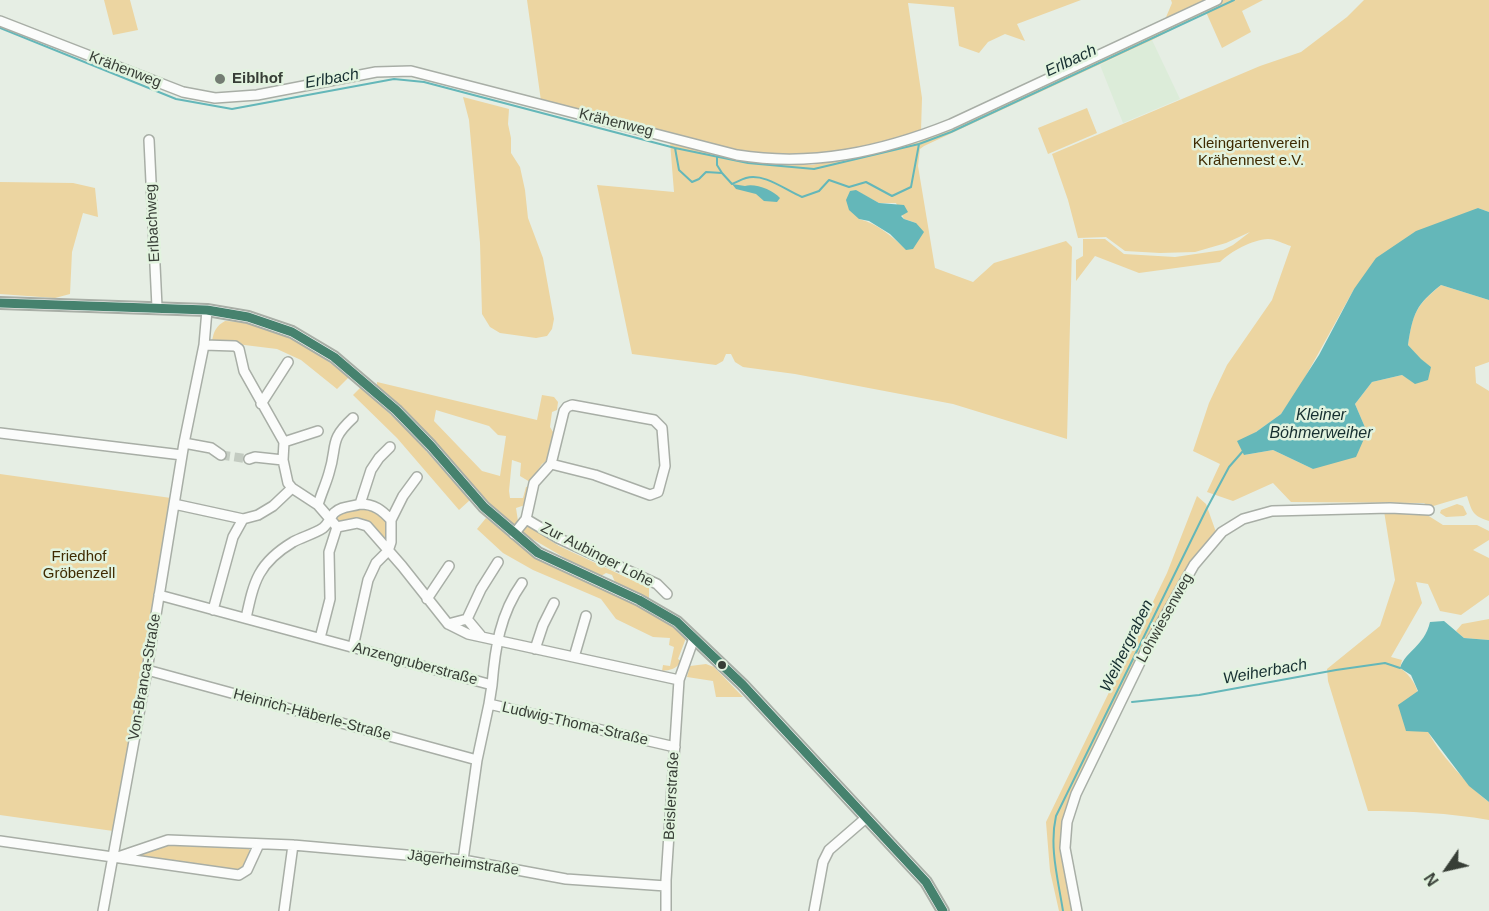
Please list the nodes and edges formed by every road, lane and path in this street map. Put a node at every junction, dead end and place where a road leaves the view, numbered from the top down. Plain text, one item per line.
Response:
1 (1217, 0) edge
2 (0, 21) edge
3 (149, 140) dead end
4 (0, 303) edge
5 (157, 307) junction
6 (207, 310) junction
7 (204, 345) junction
8 (288, 362) dead end
9 (261, 404) junction
10 (353, 418) dead end
11 (318, 431) dead end
12 (0, 432) edge
13 (284, 442) junction
14 (184, 443) junction
15 (390, 447) dead end
16 (182, 455) junction
17 (221, 455) tunnel mouth
18 (249, 459) tunnel mouth
19 (284, 460) junction
20 (550, 464) junction
21 (417, 477) dead end
22 (292, 488) junction
23 (174, 504) junction
24 (360, 504) junction
25 (318, 505) junction
26 (1429, 510) dead end
27 (243, 519) junction
28 (330, 519) junction
29 (526, 519) junction
30 (391, 520) junction
31 (338, 527) junction
32 (514, 534) junction
33 (388, 551) junction
34 (498, 562) dead end
35 (449, 566) dead end
36 (522, 583) dead end
37 (667, 594) dead end
38 (159, 596) junction
39 (427, 599) junction
40 (554, 603) dead end
41 (213, 610) junction
42 (586, 616) dead end
43 (246, 618) junction
44 (467, 619) junction
45 (448, 624) junction
46 (482, 637) junction
47 (320, 638) junction
48 (694, 638) junction
49 (497, 640) junction
50 (352, 646) junction
51 (535, 649) junction
52 (574, 657) junction
53 (147, 670) junction
54 (679, 681) junction
55 (492, 685) junction
56 (489, 704) junction
57 (675, 747) junction
58 (477, 760) junction
59 (866, 818) junction
60 (0, 841) edge
61 (259, 844) junction
62 (293, 845) junction
63 (112, 859) junction
64 (463, 860) junction
65 (666, 886) junction
66 (103, 911) edge
67 (284, 911) edge
68 (666, 911) edge
69 (814, 911) edge
70 (943, 911) edge
71 (1077, 911) edge

1 - 2 street, Krähenweg
3 - 5 street, Erlbachweg
4 - 5 street
5 - 6 street
6 - 7 street, Von-Branca-Straße
6 - 32 street
7 - 9 street
7 - 14 street, Von-Branca-Straße
8 - 9 street
9 - 13 street
10 - 25 street
11 - 13 street
12 - 16 street
13 - 19 street
14 - 16 street, Von-Branca-Straße
14 - 17 street
15 - 24 street
16 - 23 street, Von-Branca-Straße
18 - 19 street
19 - 22 street
20 - 20 street
20 - 29 street
21 - 30 street
22 - 25 street
22 - 27 street
23 - 27 street
23 - 38 street, Von-Branca-Straße
24 - 28 street
24 - 30 street
25 - 28 street
26 - 71 street, Lohwiesenweg
27 - 41 street
28 - 31 street
28 - 43 street
29 - 32 street
29 - 37 street, Zur Aubinger Lohe
30 - 33 street
31 - 33 street
31 - 47 street
32 - 48 street
33 - 39 street
33 - 50 street
34 - 44 street
35 - 39 street
36 - 49 street
38 - 41 street, Anzengruberstraße
38 - 53 street, Von-Branca-Straße
39 - 45 street
40 - 51 street
41 - 43 street, Anzengruberstraße
42 - 52 street
43 - 47 street, Anzengruberstraße
44 - 45 street
44 - 46 street
45 - 46 street
46 - 49 street
47 - 50 street, Anzengruberstraße
48 - 54 street, Beislerstraße
48 - 59 street
49 - 51 street
49 - 55 street
50 - 55 street, Anzengruberstraße
51 - 52 street
52 - 54 street
53 - 58 street, Heinrich-Häberle-Straße
53 - 63 street, Von-Branca-Straße
54 - 57 street, Beislerstraße
55 - 56 street, Anzengruberstraße
56 - 57 street, Ludwig-Thoma-Straße
56 - 58 street, Ludwig-Thoma-Straße
57 - 65 street, Beislerstraße
58 - 64 street, Ludwig-Thoma-Straße
59 - 69 street
59 - 70 street
60 - 63 street
61 - 62 street, Jägerheimstraße
61 - 63 street, Jägerheimstraße
61 - 63 street
62 - 64 street, Jägerheimstraße
62 - 67 street
63 - 66 street, Von-Branca-Straße
64 - 65 street, Jägerheimstraße
65 - 68 street, Beislerstraße

